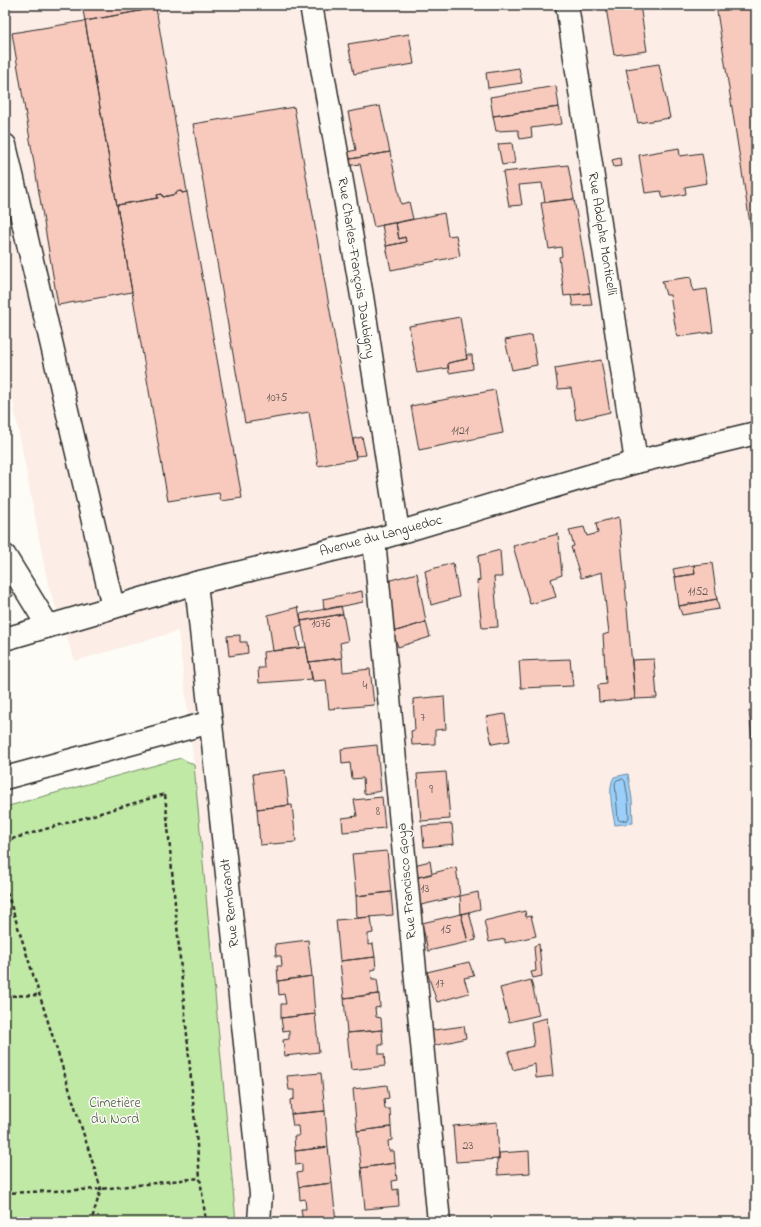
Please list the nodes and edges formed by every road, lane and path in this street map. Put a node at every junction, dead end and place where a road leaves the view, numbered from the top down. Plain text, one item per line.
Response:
1 (312, 5) edge
2 (567, 5) edge
3 (5, 145) edge
4 (756, 433) edge
5 (636, 462) junction
6 (398, 532) junction
7 (374, 540) junction
8 (5, 556) edge
9 (196, 584) junction
10 (113, 607) junction
11 (48, 626) junction
12 (5, 639) edge
13 (211, 722) junction
14 (5, 778) edge
15 (5, 841) edge
16 (5, 886) edge
17 (40, 995) junction
18 (5, 996) edge
19 (200, 1178) junction
20 (101, 1189) junction
21 (5, 1193) edge
22 (91, 1222) edge
23 (206, 1222) edge
24 (260, 1222) edge
25 (439, 1222) edge

1 - 6 street, Rue Charles-François Daubigny
2 - 5 street, Rue Adolphe Monticelli
3 - 10 street
4 - 5 street, Avenue du Languedoc
5 - 6 street, Avenue du Languedoc
6 - 7 street, Avenue du Languedoc
7 - 9 street, Avenue du Languedoc
7 - 25 street, Rue Francisco Goya
8 - 11 street
9 - 10 street, Avenue du Languedoc
9 - 13 street, Rue Rembrandt
10 - 11 street, Avenue du Languedoc
11 - 12 street, Avenue du Languedoc
13 - 14 street
13 - 24 street, Rue Rembrandt
15 - 19 path
16 - 17 path
17 - 18 path
17 - 20 path
19 - 20 path
19 - 23 path
20 - 21 path
20 - 22 path

